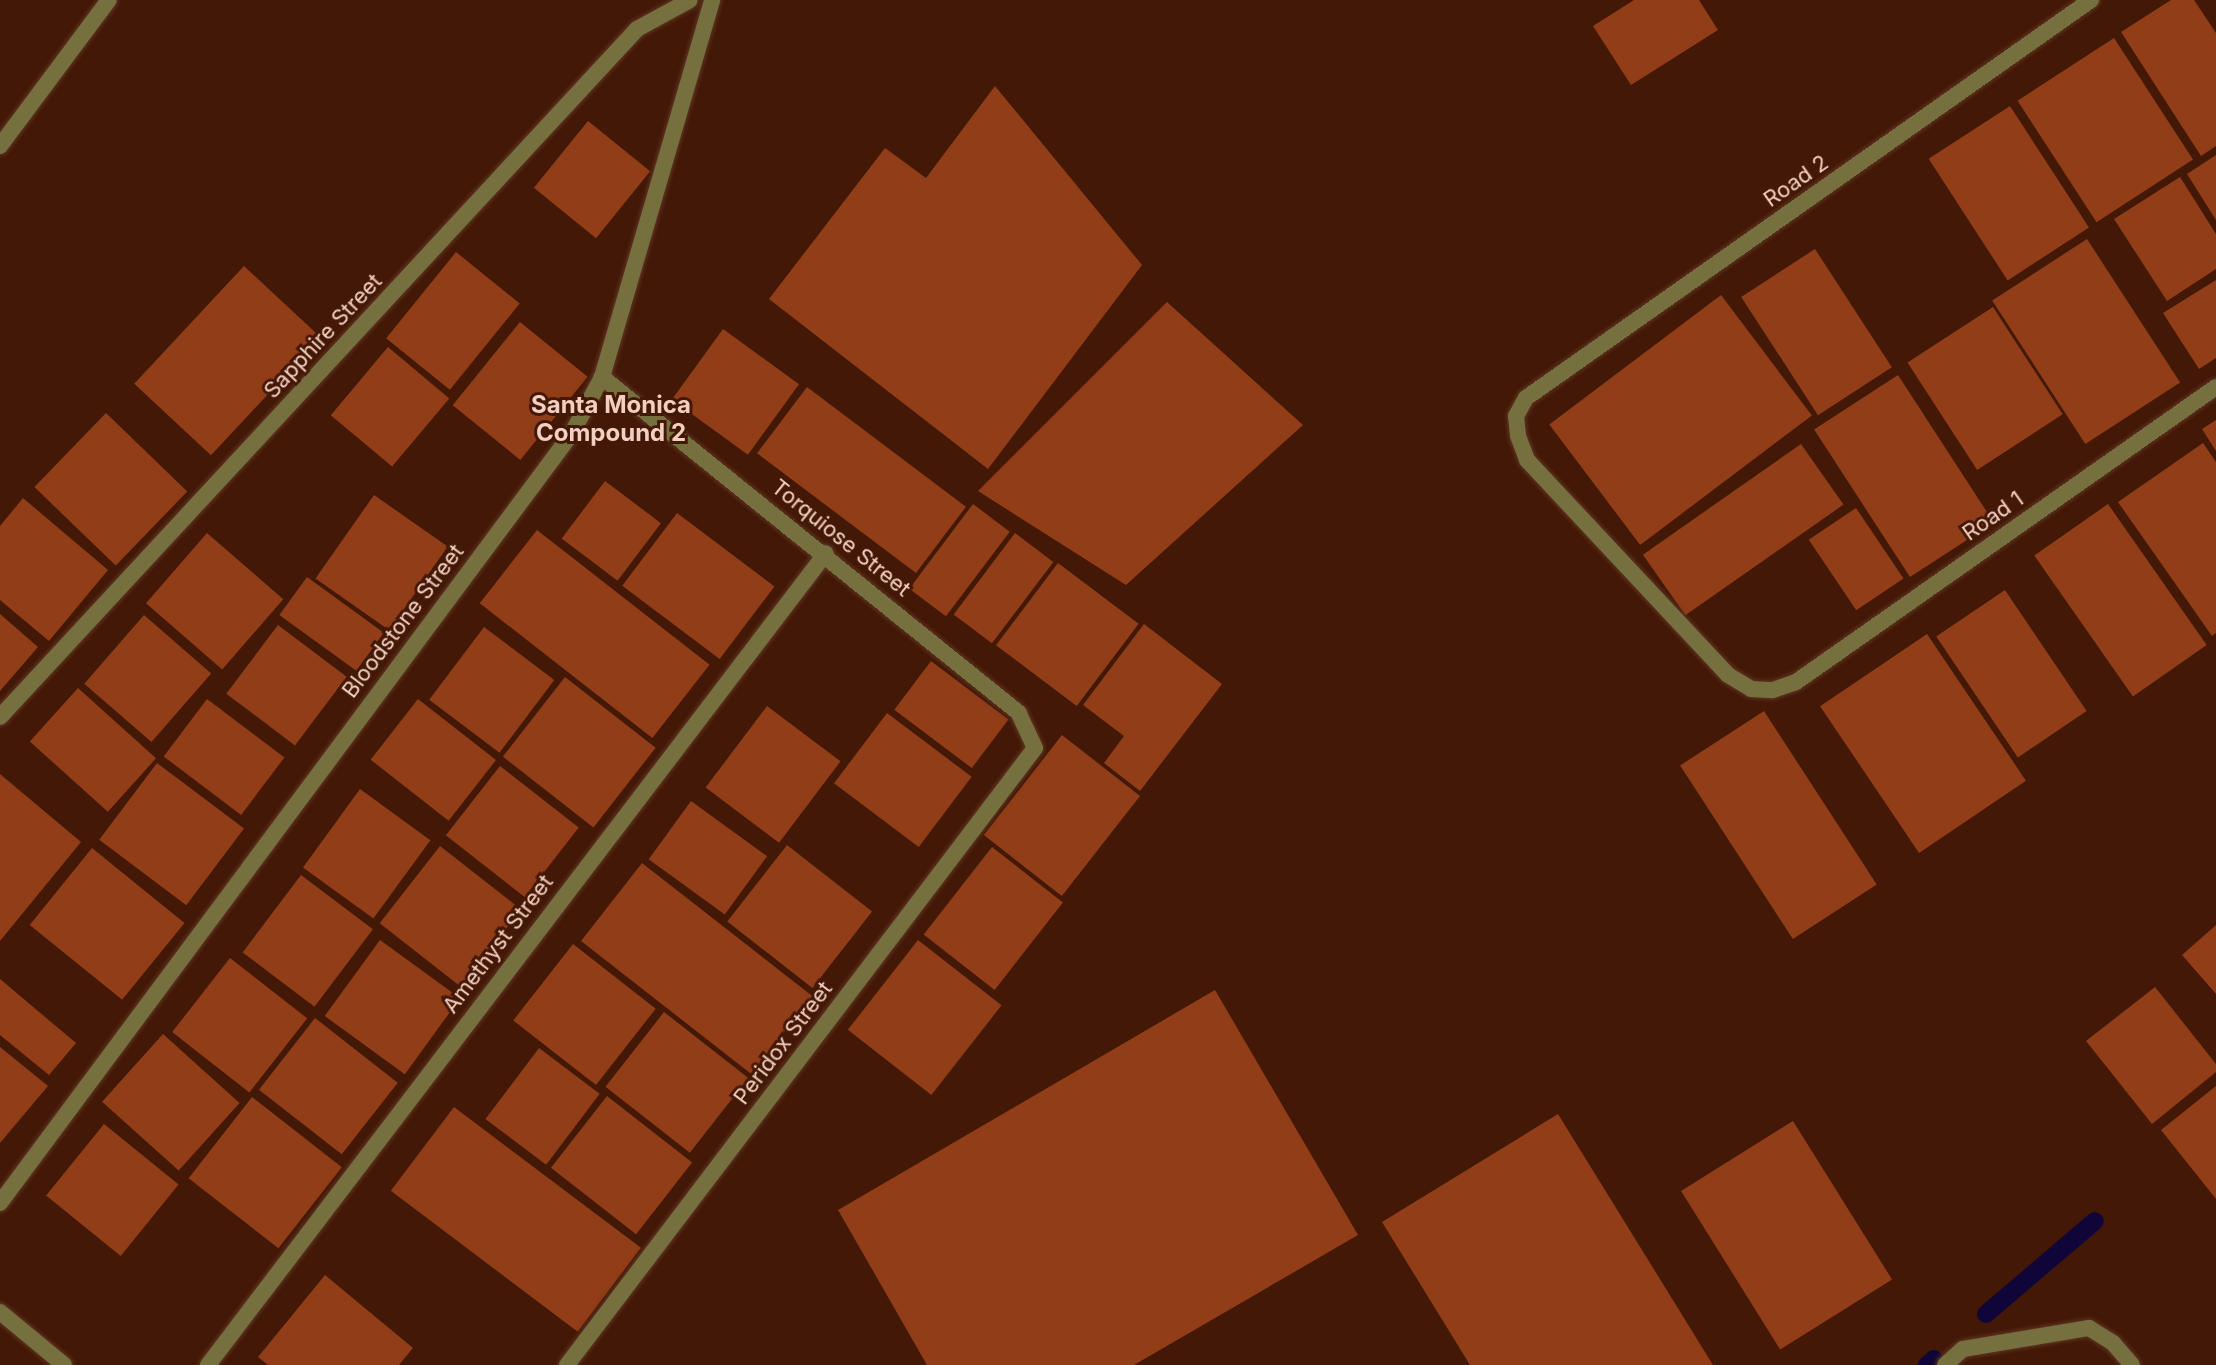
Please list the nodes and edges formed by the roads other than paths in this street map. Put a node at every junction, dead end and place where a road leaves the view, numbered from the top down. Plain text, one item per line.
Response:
1 (109, 0) edge
2 (690, 0) edge
3 (712, 0) edge
4 (2091, 0) edge
5 (0, 146) edge
6 (602, 377) junction
7 (2216, 387) edge
8 (826, 553) junction
9 (1796, 682) joint
10 (0, 717) edge
11 (1035, 748) joint
12 (0, 1203) edge
13 (0, 1312) edge
14 (64, 1365) edge
15 (208, 1365) edge
16 (567, 1365) edge
17 (1945, 1365) edge
18 (2132, 1365) edge

1 - 5 street
2 - 10 street, Sapphire Street
3 - 6 street, Bloodstone Street
4 - 9 street, Road 2
6 - 8 street, Torquiose Street
6 - 12 street, Bloodstone Street
7 - 9 street, Road 1
8 - 11 street, Torquiose Street
8 - 15 street, Amethyst Street
11 - 16 street, Peridox Street
13 - 14 street
17 - 18 street

